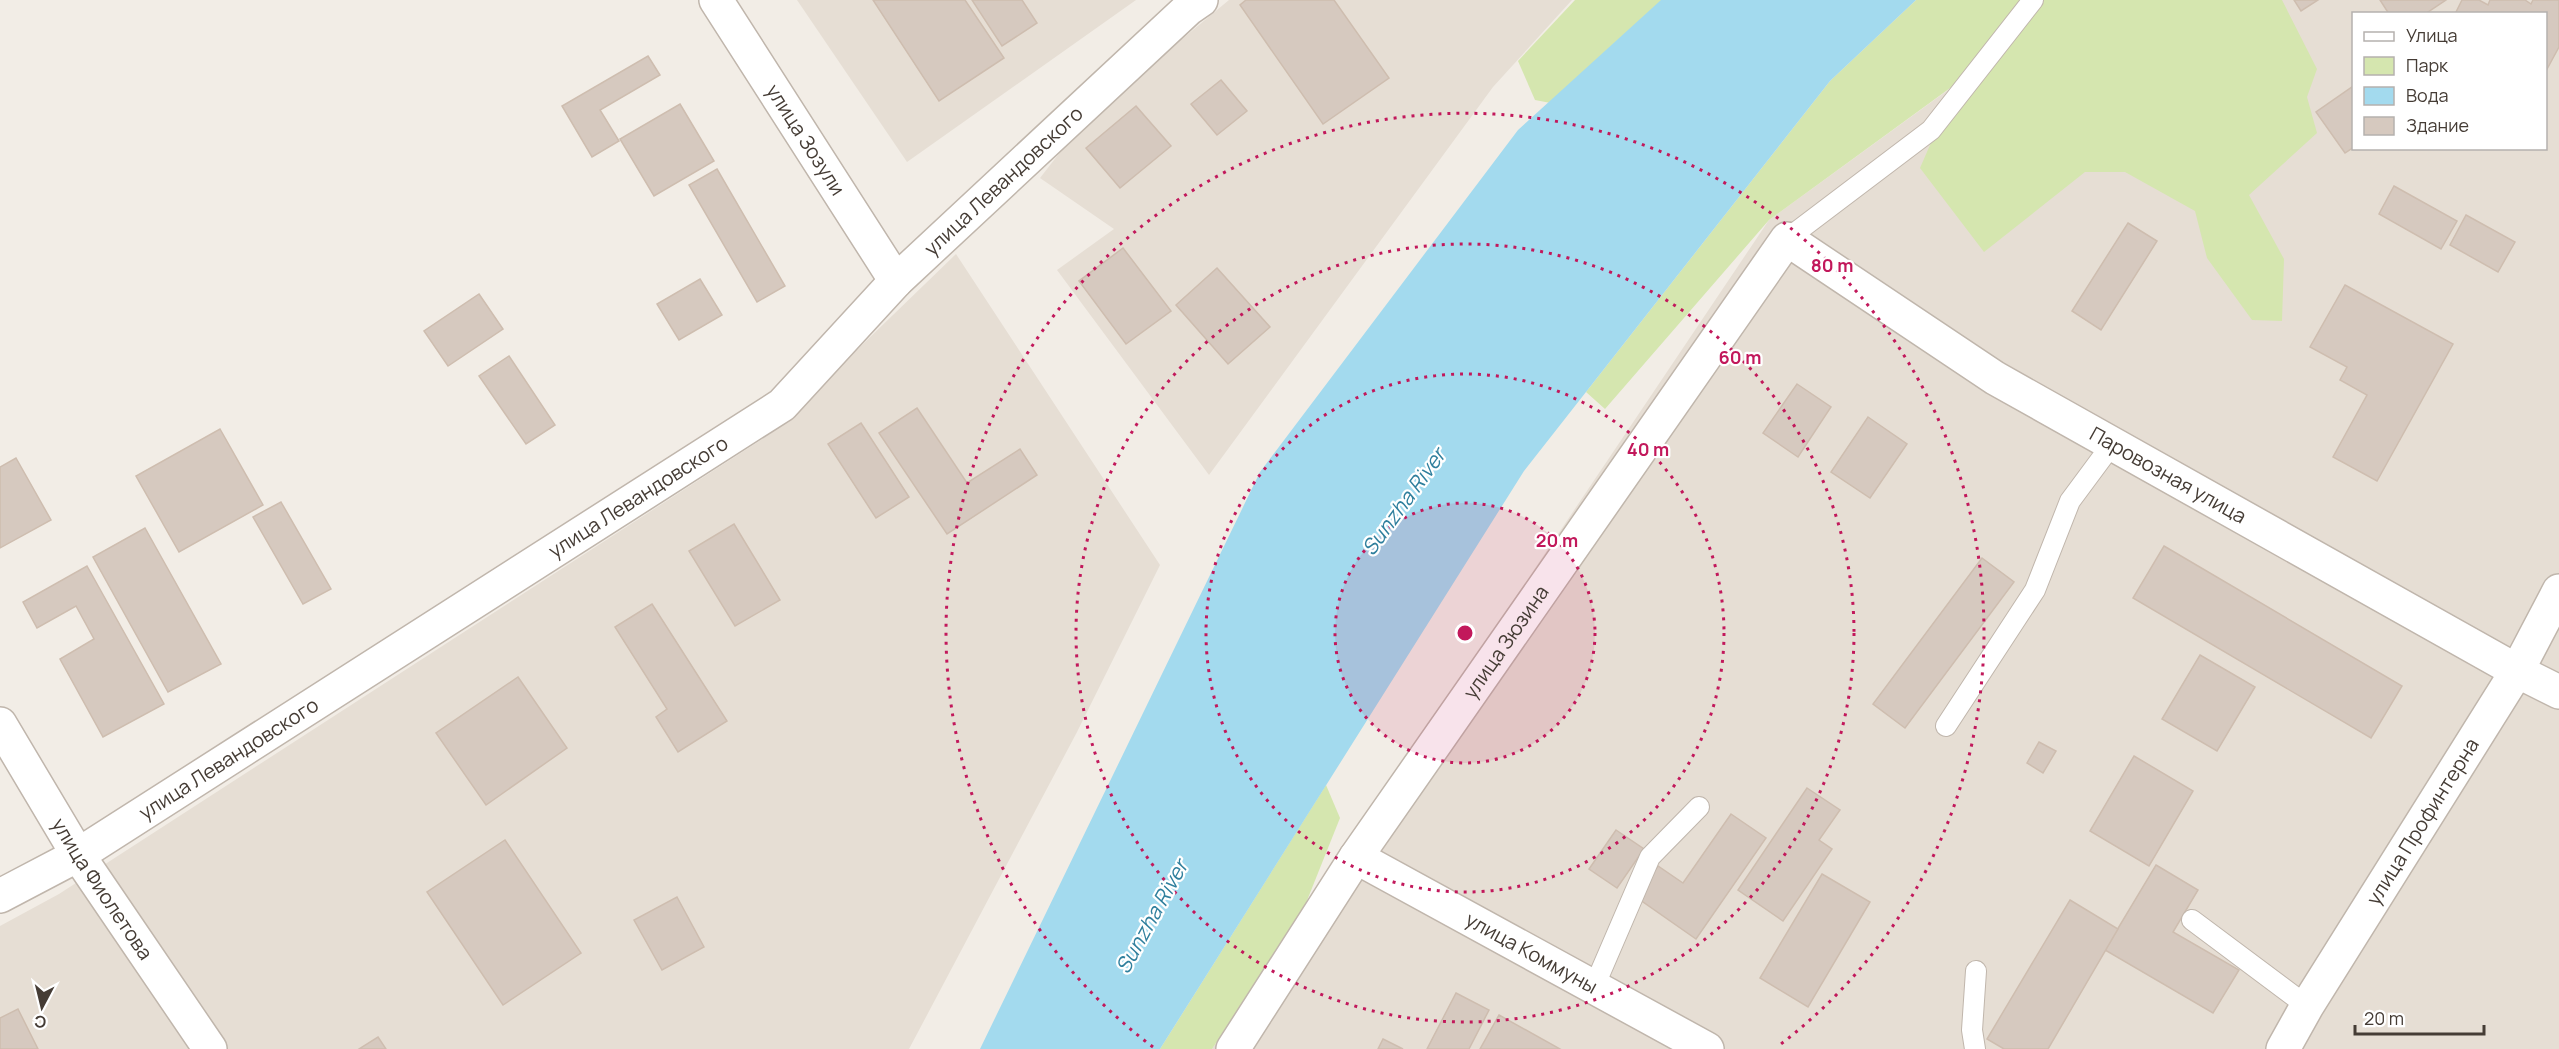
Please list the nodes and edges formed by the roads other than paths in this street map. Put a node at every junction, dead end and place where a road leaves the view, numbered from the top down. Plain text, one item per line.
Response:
1 (716, 0) edge
2 (1201, 0) edge
3 (2033, 0) edge
4 (1787, 239) junction
5 (896, 281) junction
6 (2113, 443) junction
7 (2559, 591) edge
8 (2517, 671) junction
9 (2559, 692) edge
10 (0, 724) edge
11 (1946, 726) dead end
12 (1699, 807) dead end
13 (78, 855) junction
14 (1356, 857) junction
15 (0, 896) edge
16 (2192, 920) dead end
17 (1976, 972) dead end
18 (1594, 987) junction
19 (2307, 1006) junction
20 (210, 1049) edge
21 (1233, 1049) edge
22 (1707, 1049) edge
23 (1975, 1049) edge
24 (2283, 1049) edge

1 - 5 street, улица Зозули
2 - 5 street, улица Левандовского
3 - 4 lane
4 - 6 street, Паровозная улица
4 - 14 street, улица Зюзина
5 - 13 street, улица Левандовского
6 - 8 street, Паровозная улица
6 - 11 lane
7 - 8 street, улица Профинтерна
8 - 9 street, Паровозная улица
8 - 19 street, улица Профинтерна
10 - 13 street, улица Фиолетова
12 - 18 lane
13 - 15 street, улица Левандовского
13 - 20 street, улица Фиолетова
14 - 18 street, улица Коммуны
14 - 21 street, улица Зюзина
16 - 19 lane
17 - 23 lane
18 - 22 street, улица Коммуны
19 - 24 street, улица Профинтерна

